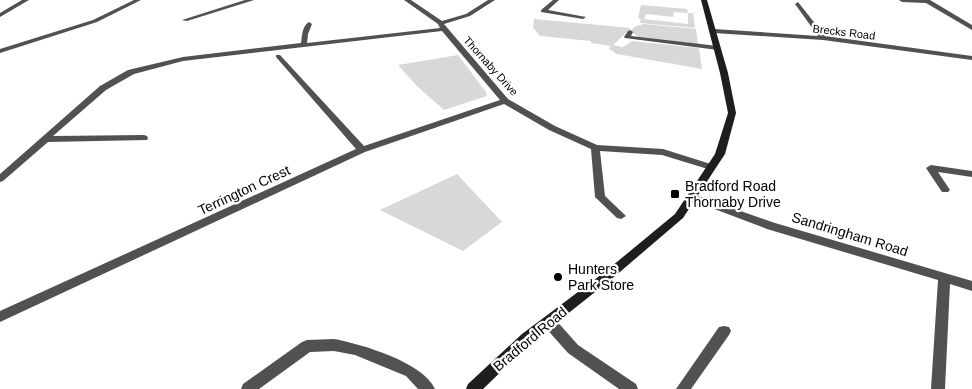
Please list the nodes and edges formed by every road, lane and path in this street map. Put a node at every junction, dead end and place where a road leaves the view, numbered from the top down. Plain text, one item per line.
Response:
1 (26, 0) edge
2 (138, 0) edge
3 (251, 0) edge
4 (407, 0) edge
5 (492, 0) edge
6 (556, 0) edge
7 (704, 0) edge
8 (902, 0) edge
9 (927, 1) edge
10 (798, 4) dead end
11 (0, 15) edge
12 (583, 17) dead end
13 (185, 20) dead end
14 (309, 24) dead end
15 (443, 26) junction
16 (972, 28) edge
17 (714, 31) junction
18 (626, 37) dead end
19 (823, 38) junction
20 (304, 44) junction
21 (718, 48) junction
22 (0, 52) edge
23 (278, 56) dead end
24 (961, 56) junction
25 (972, 58) edge
26 (972, 66) edge
27 (505, 102) junction
28 (144, 138) dead end
29 (44, 140) junction
30 (595, 148) junction
31 (362, 150) junction
32 (711, 167) junction
33 (972, 174) edge
34 (0, 179) edge
35 (945, 190) dead end
36 (692, 197) junction
37 (621, 216) dead end
38 (944, 278) junction
39 (972, 286) edge
40 (0, 317) edge
41 (549, 322) junction
42 (724, 331) dead end
43 (248, 389) edge
44 (428, 389) edge
45 (473, 389) edge
46 (631, 389) edge
47 (683, 389) edge
48 (938, 389) edge

1 - 11 street
2 - 22 street
3 - 13 street
4 - 15 street, Thornaby Drive
5 - 15 street
6 - 12 street
7 - 17 street, Bradford Road
8 - 9 street
9 - 16 street
10 - 19 street
14 - 20 street
15 - 20 street
15 - 27 street, Thornaby Drive
17 - 19 street, Brecks Road
17 - 21 street, Bradford Road
18 - 21 street
19 - 24 street, Brecks Road
20 - 29 street
21 - 32 street, Bradford Road
23 - 31 street
24 - 25 street, Brecks Road
24 - 26 street
27 - 30 street, Thornaby Drive
27 - 31 street, Terrington Crest
28 - 29 street
29 - 34 street
30 - 32 street, Thornaby Drive
30 - 37 street
31 - 40 street, Terrington Crest
32 - 36 street, Bradford Road
33 - 35 street
36 - 38 street, Sandringham Road
36 - 41 street, Bradford Road
38 - 39 street, Sandringham Road
38 - 48 street
41 - 45 street, Bradford Road
41 - 46 street
42 - 47 street
43 - 44 street

